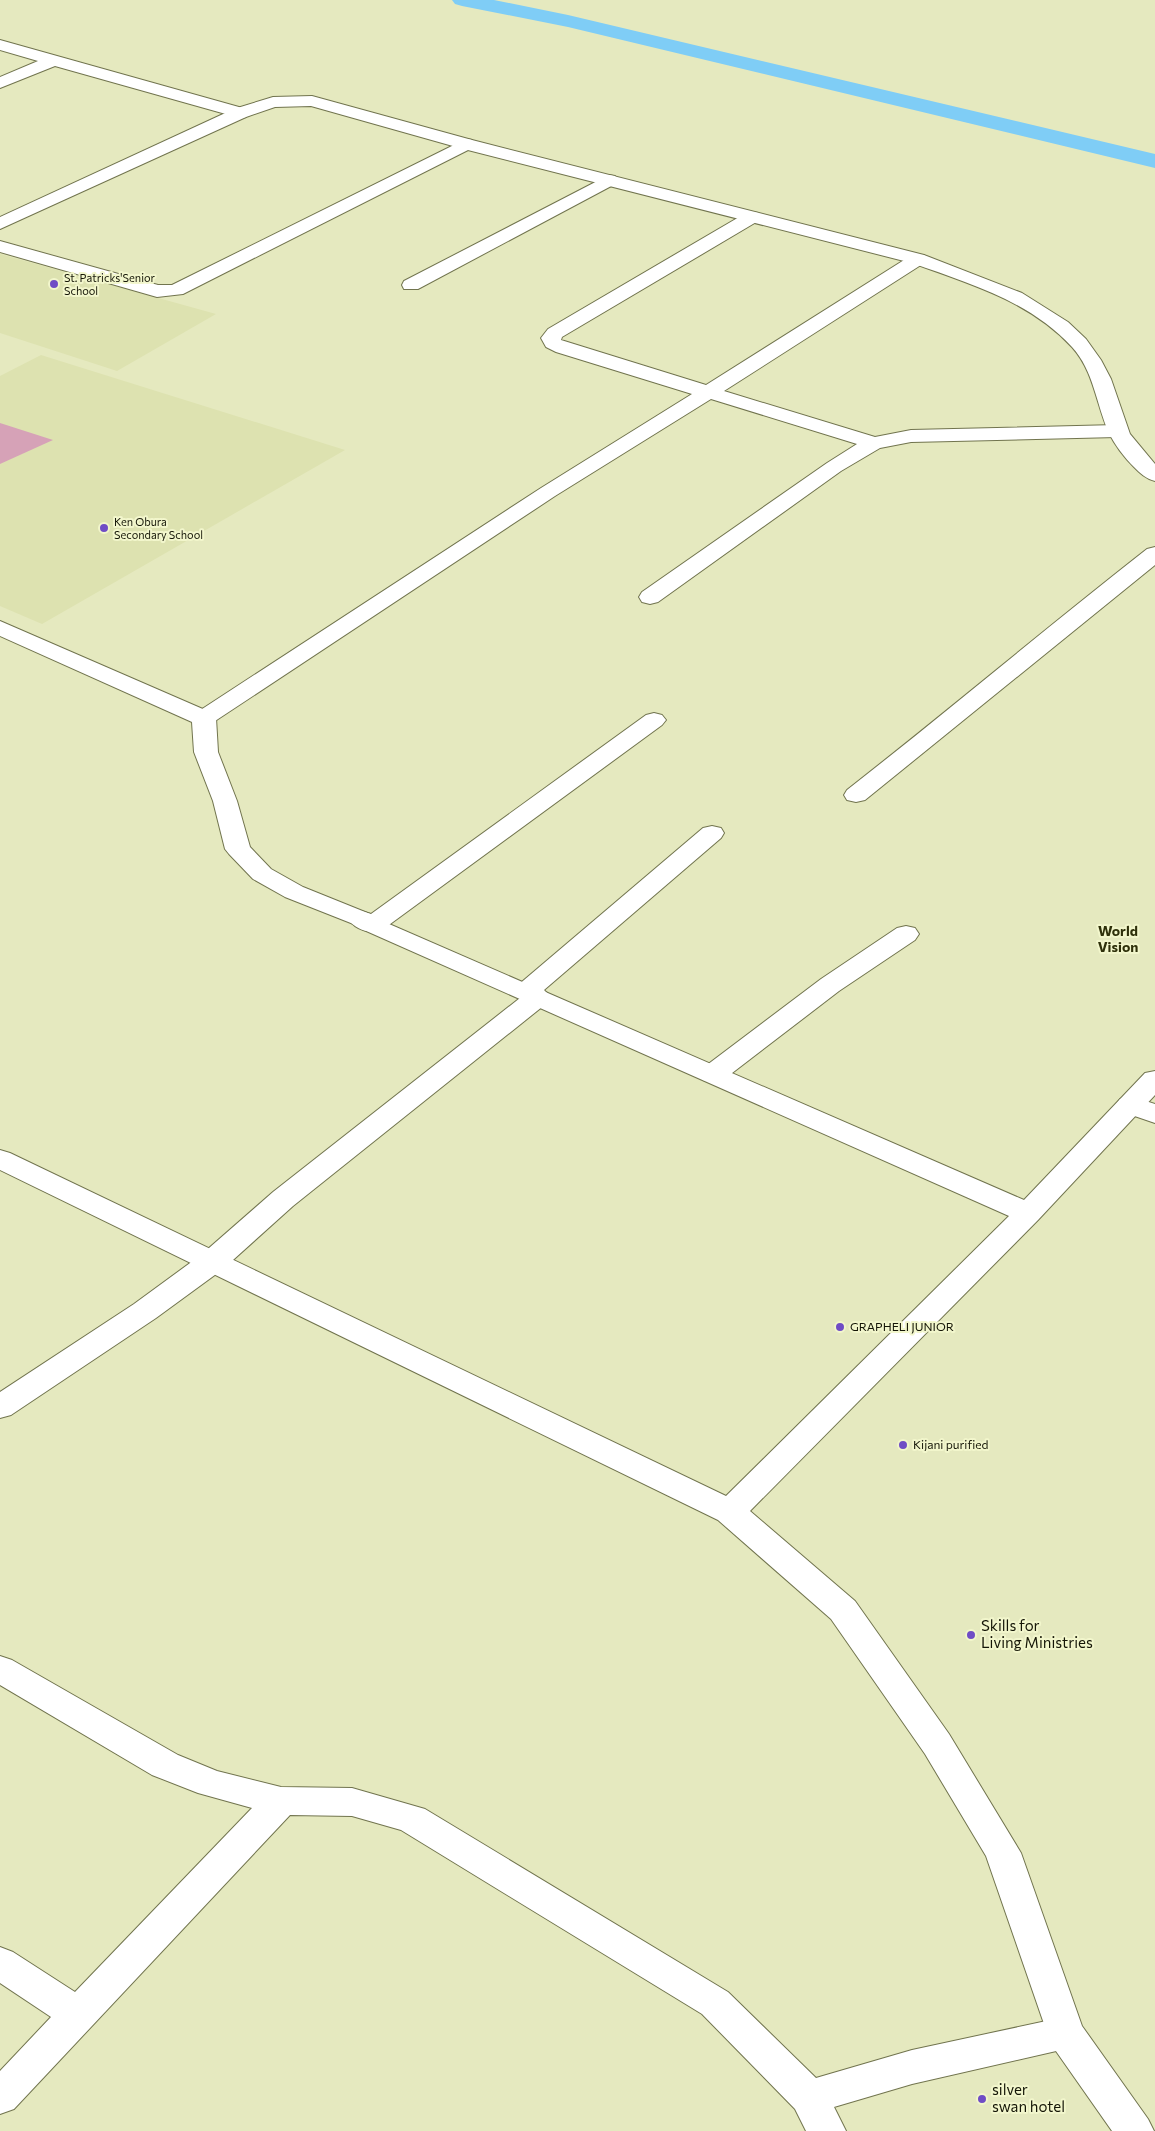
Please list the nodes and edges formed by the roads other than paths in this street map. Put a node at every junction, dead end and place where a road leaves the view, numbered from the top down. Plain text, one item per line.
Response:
1 (0, 45) edge
2 (54, 60) junction
3 (0, 83) edge
4 (240, 113) junction
5 (466, 144) junction
6 (609, 180) junction
7 (752, 217) junction
8 (0, 224) edge
9 (0, 246) edge
10 (918, 259) junction
11 (410, 286) dead end
12 (707, 393) junction
13 (1118, 430) junction
14 (874, 443) junction
15 (1155, 474) edge
16 (1155, 554) edge
17 (650, 597) dead end
18 (0, 628) edge
19 (204, 718) junction
20 (654, 720) dead end
21 (856, 795) dead end
22 (712, 833) dead end
23 (367, 922) junction
24 (906, 934) dead end
25 (532, 995) junction
26 (713, 1074) junction
27 (1155, 1078) edge
28 (1143, 1110) edge
29 (0, 1159) edge
30 (1028, 1213) junction
31 (212, 1262) junction
32 (0, 1407) edge
33 (730, 1512) junction
34 (0, 1669) edge
35 (281, 1802) junction
36 (0, 1963) edge
37 (79, 2015) junction
38 (1065, 2033) junction
39 (0, 2097) edge
40 (809, 2097) junction
41 (826, 2131) edge
42 (1134, 2131) edge

1 - 2 street
2 - 3 street
2 - 4 street
4 - 5 street
4 - 8 street
5 - 6 street
5 - 9 street
6 - 7 street
6 - 11 street
7 - 10 street
7 - 12 street
10 - 12 street
10 - 13 street
12 - 14 street
12 - 19 street
13 - 14 street
13 - 15 street
14 - 17 street
16 - 21 street
18 - 19 street
19 - 23 street
20 - 23 street
22 - 25 street
23 - 25 street
24 - 26 street
25 - 26 street
25 - 31 street
26 - 30 street
27 - 28 street
28 - 30 street
29 - 31 street
30 - 33 street
31 - 32 street
31 - 33 street
33 - 38 street
34 - 35 street
35 - 37 street
35 - 40 street
36 - 37 street
37 - 39 street
38 - 40 street
38 - 42 street
40 - 41 street

